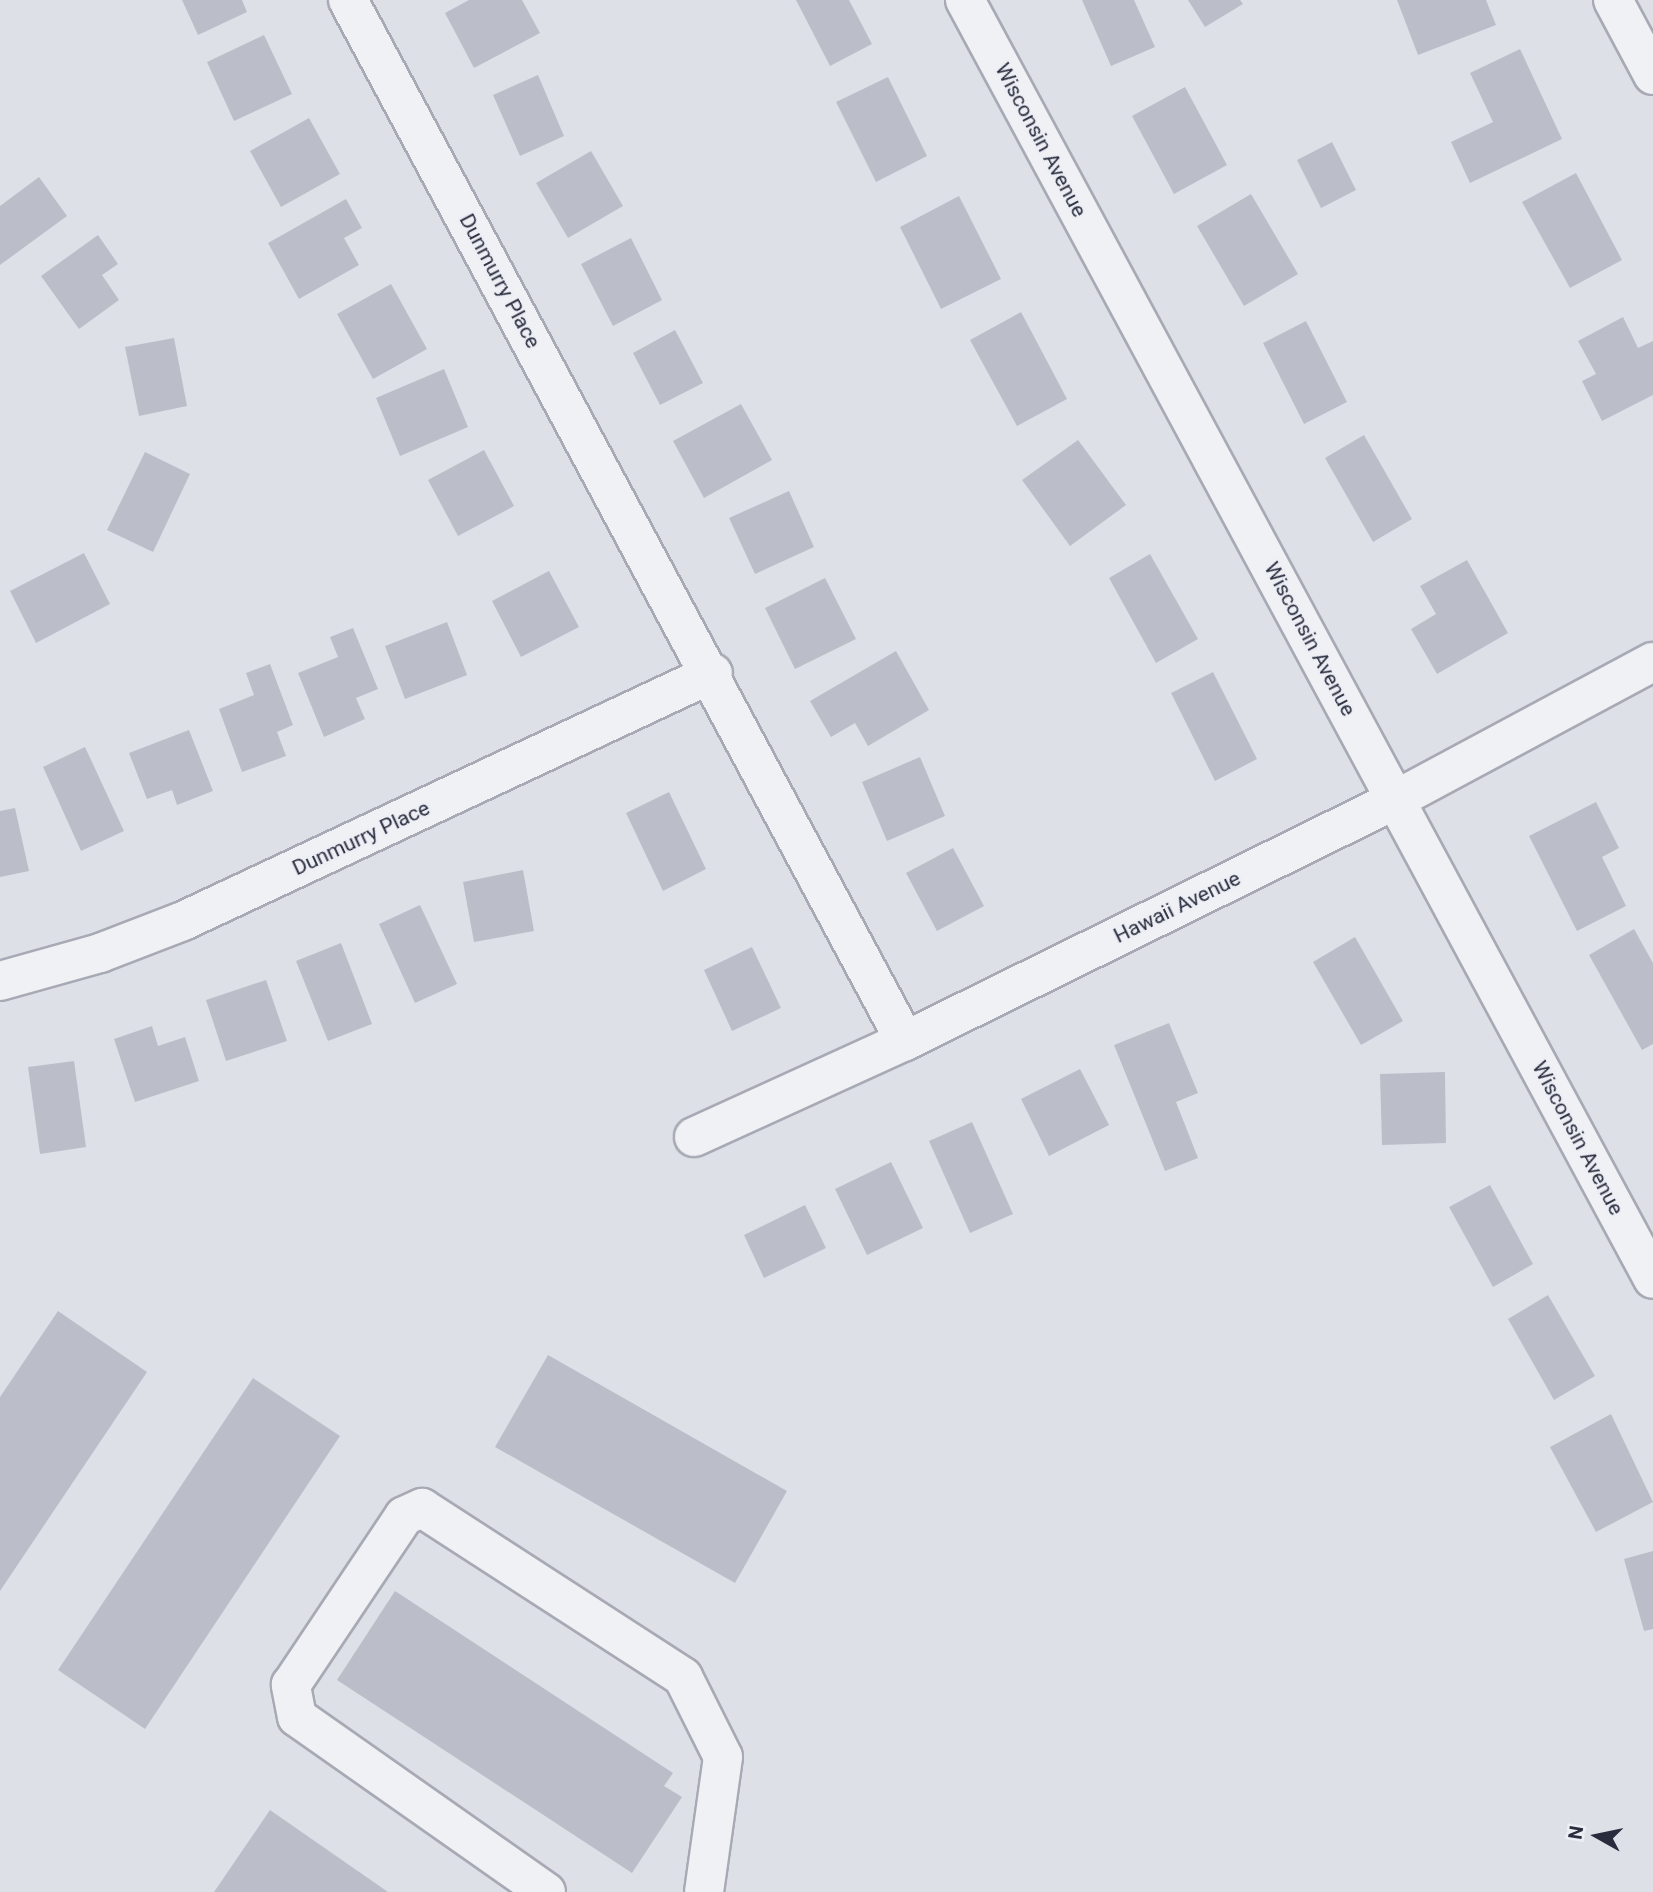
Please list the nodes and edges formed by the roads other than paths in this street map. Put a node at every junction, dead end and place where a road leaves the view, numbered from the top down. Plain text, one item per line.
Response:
1 (348, 0) edge
2 (965, 0) edge
3 (1612, 0) edge
4 (1653, 75) edge
5 (1653, 662) edge
6 (713, 673) junction
7 (1397, 799) junction
8 (0, 981) edge
9 (905, 1041) junction
10 (694, 1137) dead end
11 (1653, 1279) edge
12 (546, 1892) edge
13 (705, 1892) edge

1 - 6 street, Dunmurry Place
2 - 7 street, Wisconsin Avenue
3 - 4 street
5 - 7 street, Hawaii Avenue
6 - 8 street, Dunmurry Place
6 - 9 street, Dunmurry Place
7 - 9 street, Hawaii Avenue
7 - 11 street, Wisconsin Avenue
9 - 10 street, Hawaii Avenue
12 - 13 street

